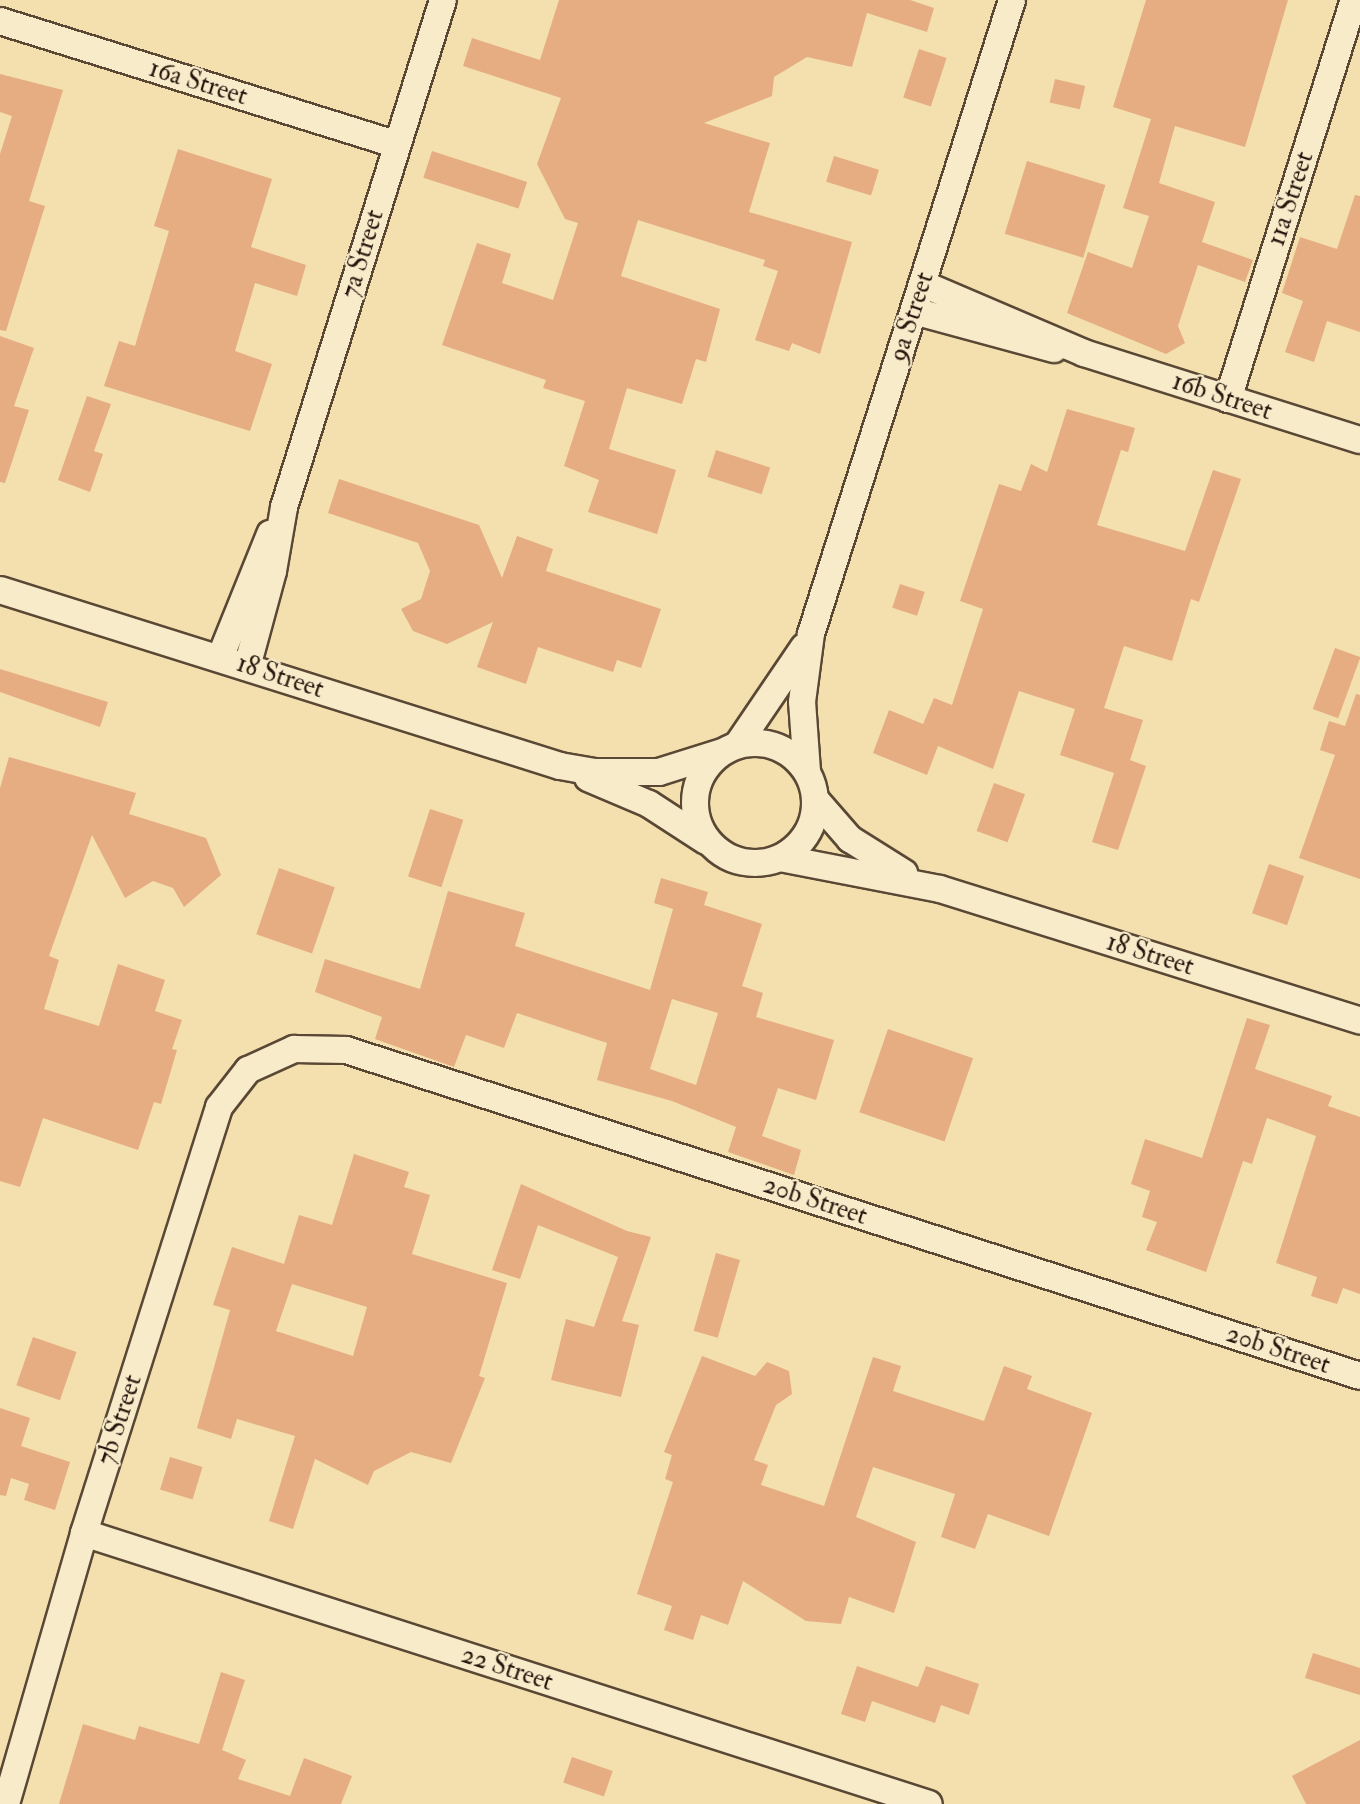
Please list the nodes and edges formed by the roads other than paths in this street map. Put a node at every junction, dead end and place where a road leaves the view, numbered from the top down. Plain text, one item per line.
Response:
1 (443, 0) edge
2 (1012, 0) edge
3 (1354, 0) edge
4 (0, 21) edge
5 (397, 145) junction
6 (923, 284) junction
7 (914, 311) junction
8 (1084, 353) junction
9 (1228, 399) junction
10 (1360, 440) edge
11 (284, 507) junction
12 (0, 590) edge
13 (811, 634) junction
14 (220, 658) junction
15 (246, 667) junction
16 (730, 748) junction
17 (560, 766) junction
18 (807, 771) junction
19 (816, 800) junction
20 (714, 847) junction
21 (780, 858) junction
22 (940, 889) junction
23 (1360, 1021) edge
24 (269, 1057) joint
25 (1360, 1376) edge
26 (84, 1533) junction
27 (6, 1804) edge
28 (929, 1804) edge

1 - 5 street, 7a Street
2 - 6 street, 9a Street
3 - 9 street, 11a Street
4 - 5 street, 16a Street
5 - 11 street, 7a Street
6 - 7 street, 9a Street
6 - 8 street, 16b Street
7 - 8 street, 16b Street
7 - 13 street, 9a Street
8 - 9 street, 16b Street
9 - 10 street, 16b Street
11 - 14 street, 7a Street
11 - 15 street, 7a Street
12 - 14 street, 18 Street
13 - 16 street, 9a Street
13 - 18 street, 9a Street
14 - 15 street, 18 Street
15 - 17 street, 18 Street
16 - 17 street, 18 Street
16 - 18 street
16 - 20 street
17 - 20 street, 18 Street
18 - 19 street
19 - 21 street
19 - 22 street, 18 Street
20 - 21 street
21 - 22 street, 18 Street
22 - 23 street, 18 Street
24 - 25 street, 20b Street
24 - 26 street, 7b Street
26 - 27 street, 7b Street
26 - 28 street, 22 Street

